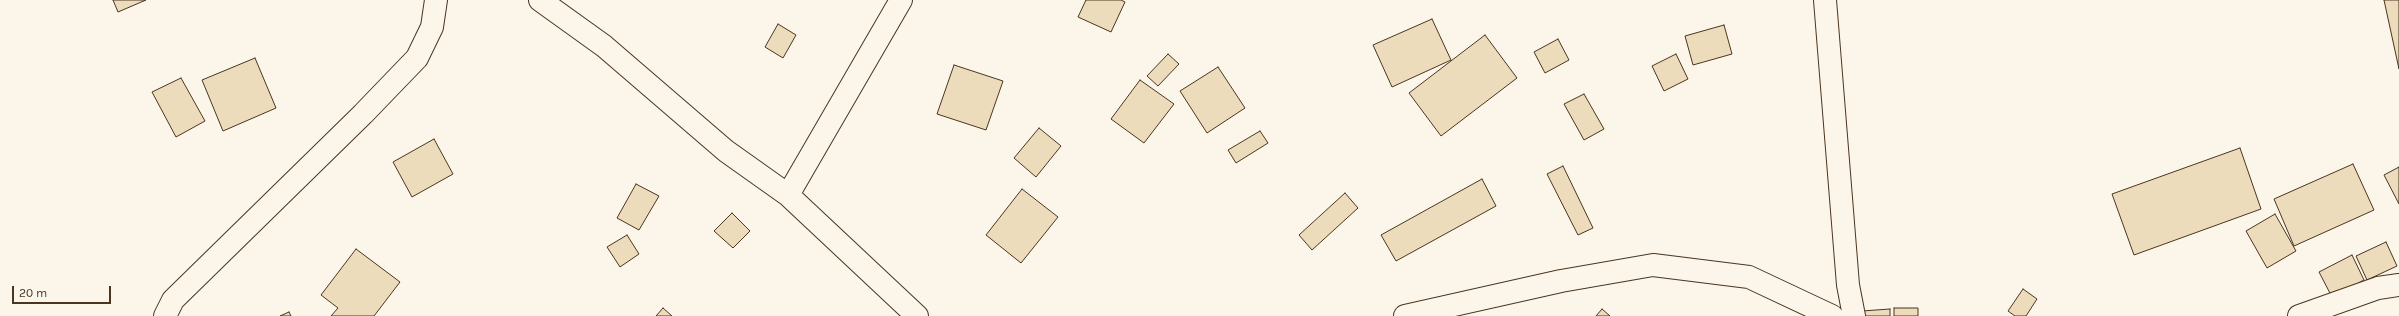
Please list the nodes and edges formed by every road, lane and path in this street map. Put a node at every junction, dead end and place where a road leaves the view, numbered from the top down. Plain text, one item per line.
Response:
1 (436, 0) edge
2 (540, 0) edge
3 (901, 0) edge
4 (1825, 0) edge
5 (788, 195) junction
6 (2399, 285) edge
7 (166, 316) edge
8 (917, 316) edge
9 (1405, 316) edge
10 (1832, 316) edge
11 (1854, 316) edge
12 (2299, 316) edge

1 - 7 street
2 - 5 street
3 - 5 street
4 - 11 street
5 - 8 street
6 - 12 street
9 - 10 street

